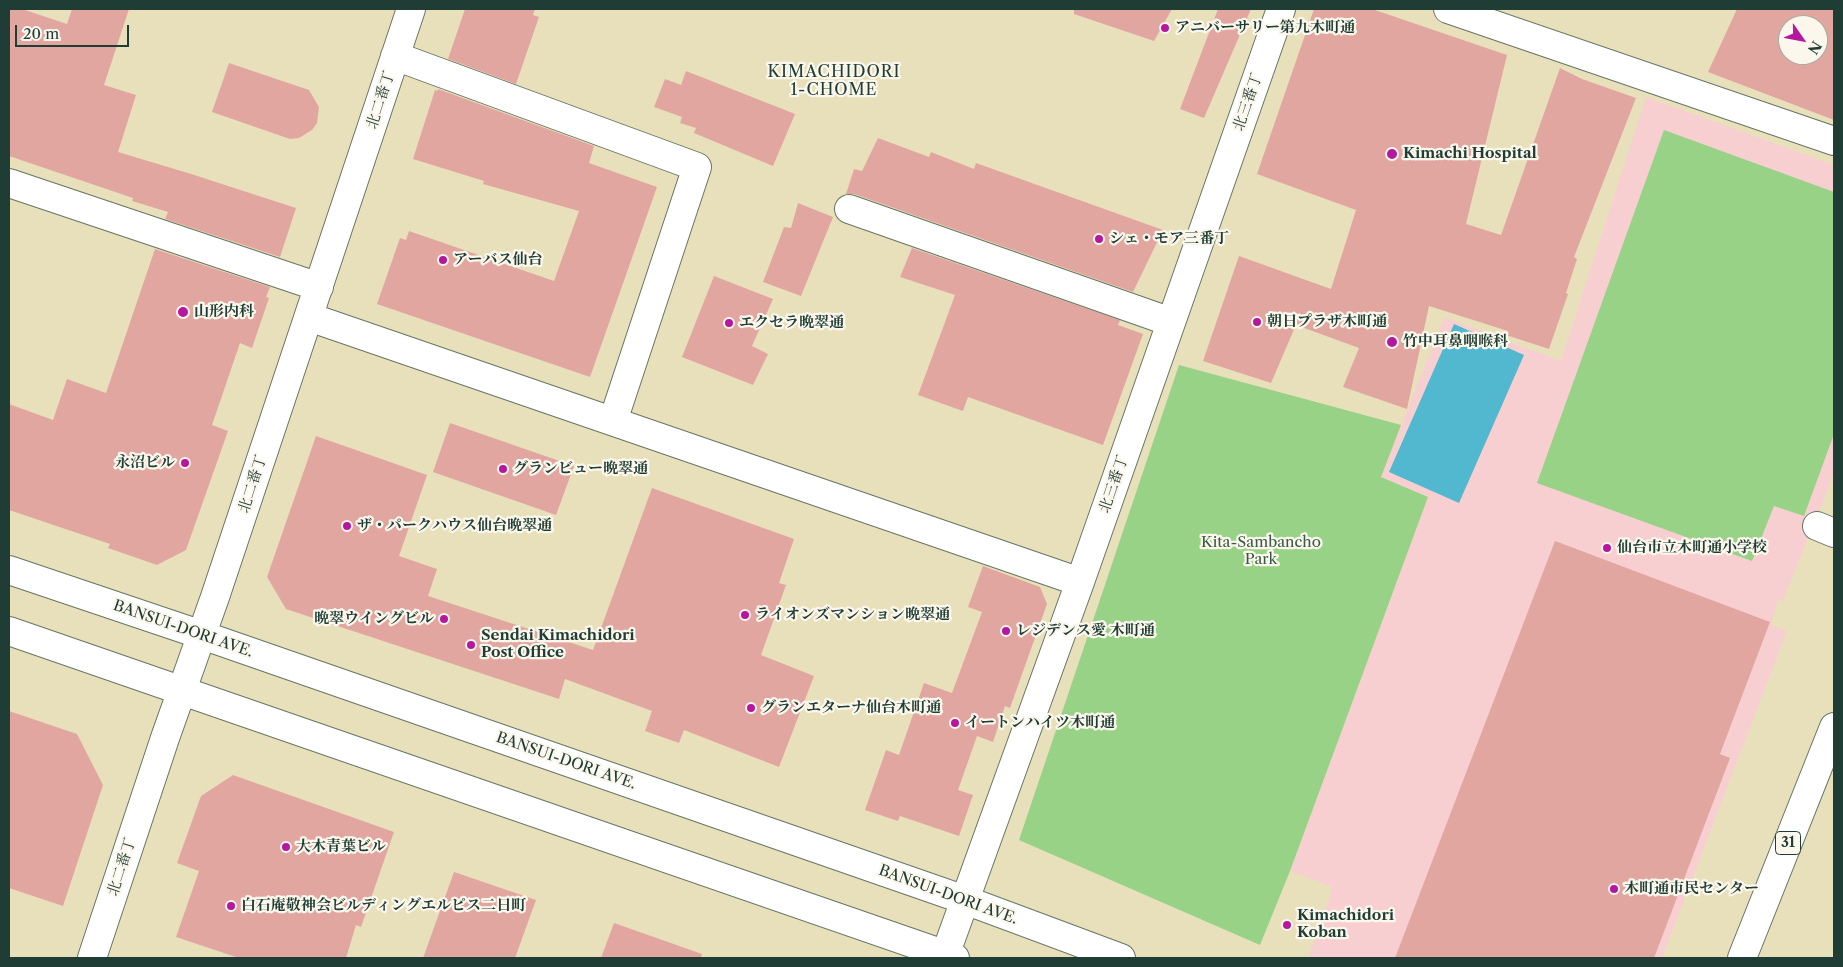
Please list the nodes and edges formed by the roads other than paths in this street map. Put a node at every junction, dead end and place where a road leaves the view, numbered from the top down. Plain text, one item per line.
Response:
1 (411, 9) edge
2 (1281, 9) edge
3 (1448, 9) edge
4 (395, 56) junction
5 (1834, 140) edge
6 (9, 183) edge
7 (849, 208) dead end
8 (319, 287) junction
9 (309, 316) junction
10 (1171, 322) junction
11 (613, 421) junction
12 (9, 570) edge
13 (1080, 582) junction
14 (9, 631) edge
15 (202, 635) junction
16 (182, 690) junction
17 (1834, 727) edge
18 (965, 900) junction
19 (948, 957) edge
20 (92, 958) edge
21 (1121, 958) edge
22 (1742, 958) edge

1 - 4 street, 北二番丁
2 - 10 street, 北三番丁
3 - 5 street
4 - 8 street, 北二番丁
4 - 11 street
6 - 8 street
7 - 10 street
8 - 9 street, 北二番丁
9 - 11 street
9 - 15 street, 北二番丁
10 - 13 street, 北三番丁
11 - 13 street
12 - 15 street, BANSUI-DORI AVE.
13 - 18 street, 北三番丁
14 - 16 street
15 - 16 street, 北二番丁
15 - 18 street, BANSUI-DORI AVE.
16 - 19 street
16 - 20 street, 北二番丁
17 - 22 street, 31
18 - 19 street, 北三番丁
18 - 21 street, BANSUI-DORI AVE.

